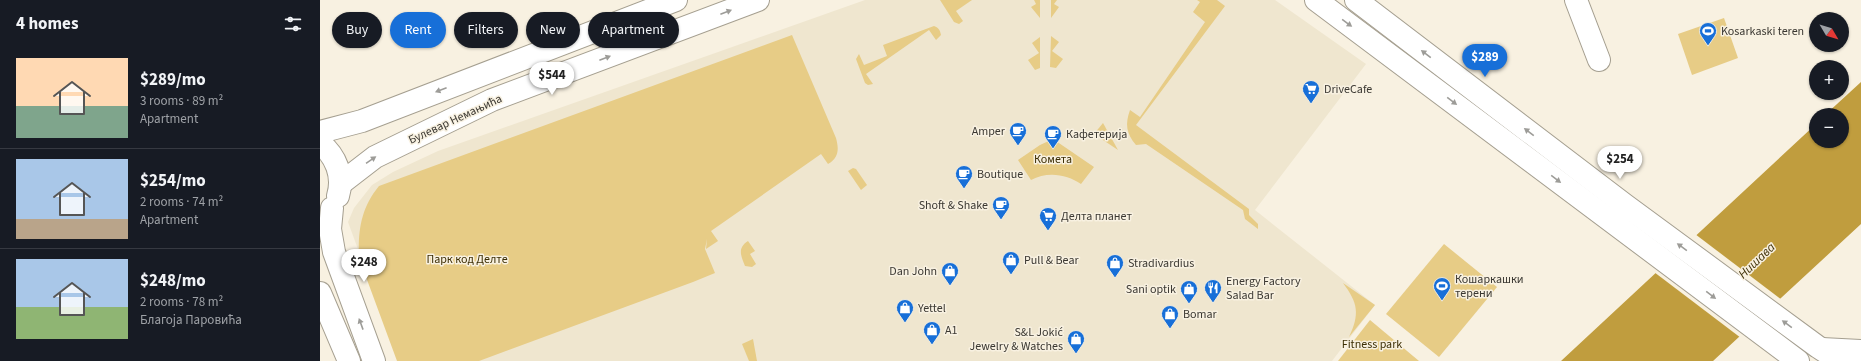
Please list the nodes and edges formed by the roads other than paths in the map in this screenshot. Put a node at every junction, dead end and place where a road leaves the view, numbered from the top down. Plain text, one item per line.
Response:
1 (676, 0) edge
2 (758, 0) edge
3 (1316, 0) edge
4 (1356, 0) edge
5 (1576, 0) edge
6 (1599, 60) dead end
7 (320, 132) edge
8 (320, 143) edge
9 (340, 184) junction
10 (326, 214) edge
11 (1619, 214) junction
12 (320, 293) edge
13 (1820, 348) junction
14 (1861, 351) edge
15 (349, 361) edge
16 (374, 361) edge
17 (1798, 361) edge
18 (1840, 361) edge

1 -> 7 street
9 -> 2 street, Булевар Немањића
3 -> 11 street
11 -> 4 street
5 - 6 street
8 - 9 street
9 - 10 street
16 -> 10 street
13 -> 11 street
11 -> 17 street
12 - 15 street
13 - 14 street
13 - 18 street

